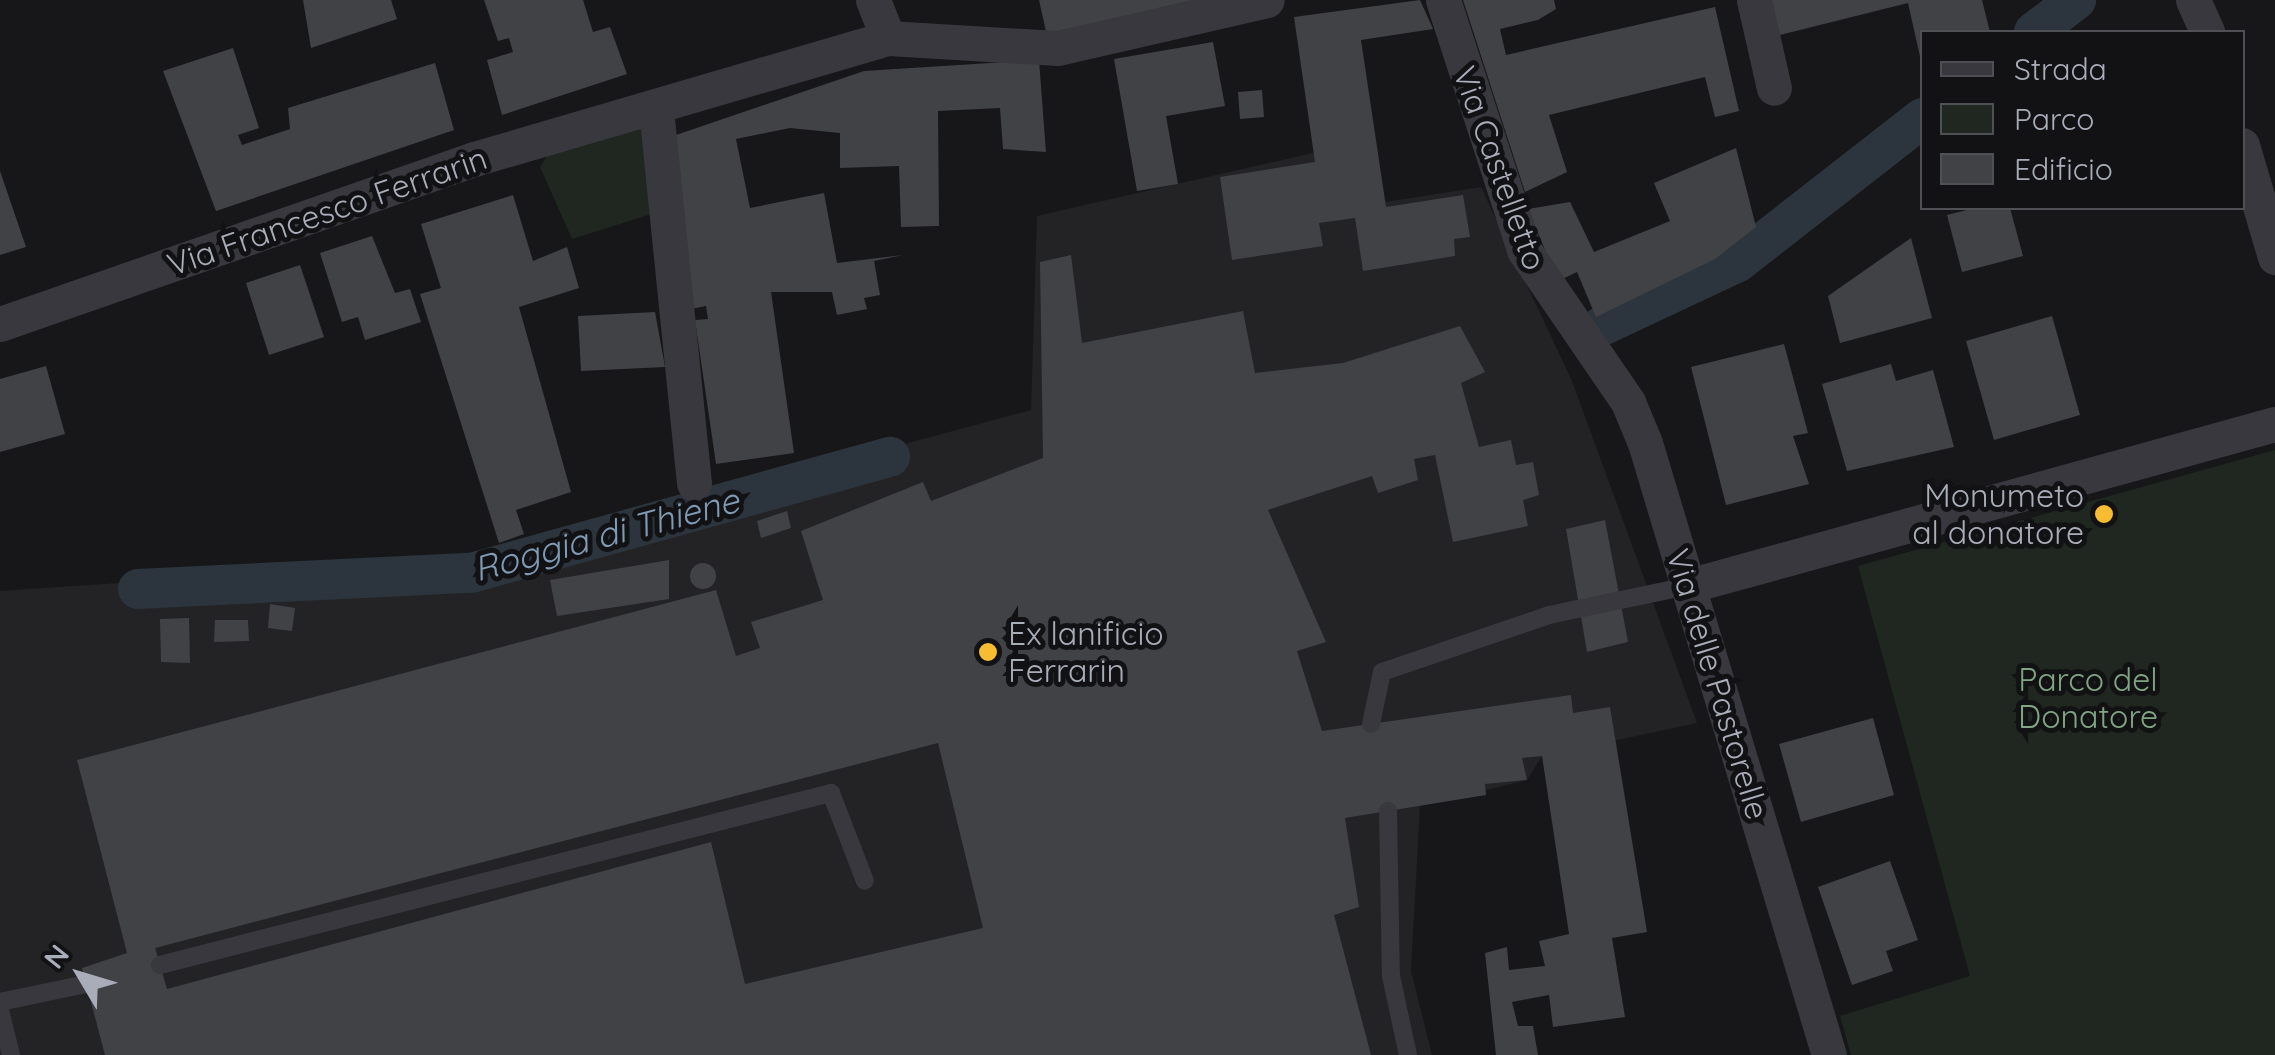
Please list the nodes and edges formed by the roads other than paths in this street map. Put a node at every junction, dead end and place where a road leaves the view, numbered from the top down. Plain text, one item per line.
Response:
1 (873, 0) edge
2 (1267, 0) edge
3 (1443, 0) edge
4 (1754, 0) edge
5 (2194, 0) edge
6 (2206, 30) edge
7 (888, 38) junction
8 (1774, 88) dead end
9 (656, 110) junction
10 (2245, 155) edge
11 (2275, 257) edge
12 (0, 324) edge
13 (1575, 328) joint
14 (2275, 424) edge
15 (694, 484) dead end
16 (1688, 586) junction
17 (1371, 724) dead end
18 (1388, 811) dead end
19 (865, 882) dead end
20 (160, 965) dead end
21 (86, 984) dead end
22 (0, 1011) edge
23 (11, 1055) edge
24 (1408, 1055) edge
25 (1829, 1055) edge

1 - 7 street
2 - 7 street, Via Francesco Ferrarin
3 - 13 street, Via Castelletto
4 - 8 street
5 - 6 street
7 - 9 street, Via Francesco Ferrarin
9 - 12 street, Via Francesco Ferrarin
9 - 15 street
10 - 11 street
13 - 16 street, Via delle Pastorelle
14 - 16 street
16 - 17 lane
16 - 25 street, Via delle Pastorelle
18 - 24 lane
19 - 20 lane
21 - 22 lane
22 - 23 lane

